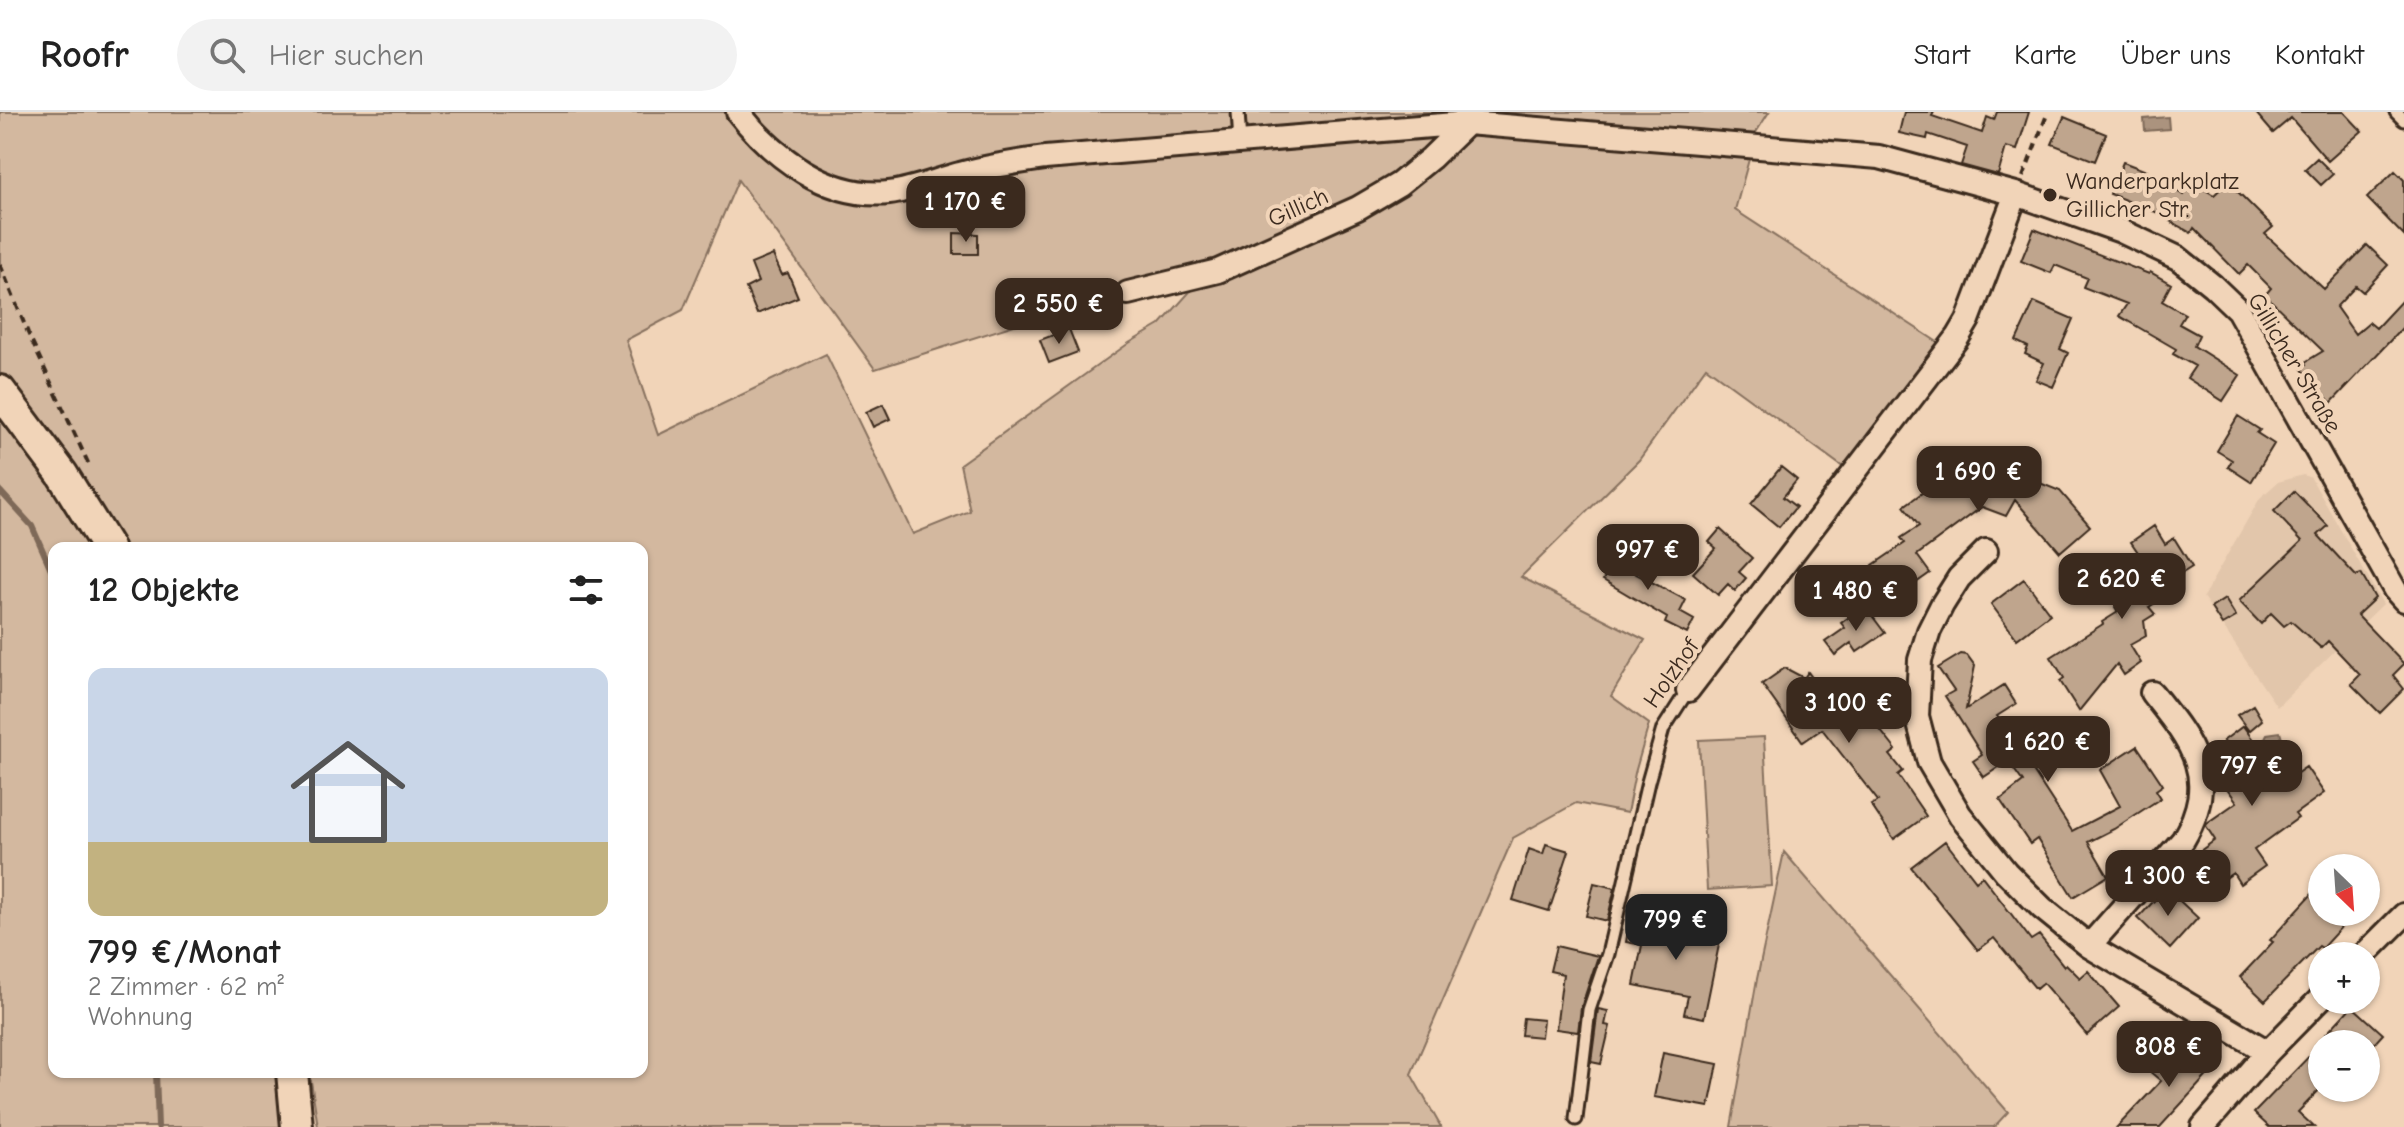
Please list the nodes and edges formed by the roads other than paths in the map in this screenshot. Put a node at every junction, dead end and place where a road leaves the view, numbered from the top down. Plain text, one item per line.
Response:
1 (738, 112) edge
2 (1238, 112) edge
3 (2396, 112) edge
4 (1472, 118) edge
5 (2404, 120) edge
6 (1240, 142) junction
7 (2016, 194) junction
8 (1128, 293) dead end
9 (0, 391) edge
10 (104, 542) edge
11 (1986, 551) dead end
12 (2404, 600) edge
13 (1688, 690) joint
14 (2152, 693) dead end
15 (2404, 915) edge
16 (2377, 942) edge
17 (2089, 946) junction
18 (2308, 1011) edge
19 (2268, 1052) junction
20 (293, 1078) edge
21 (1576, 1119) dead end
22 (297, 1127) edge
23 (2203, 1127) edge

1 - 6 street, Gillicher Straße
2 - 6 lane
3 - 5 lane
4 - 6 street, Gillicher Straße
4 - 7 street, Gillicher Straße
4 - 8 street, Gillich
7 - 12 street, Gillicher Straße
7 - 13 street, Holzhof
9 - 10 main road
11 - 17 street
13 - 21 lane, Holzhof
14 - 17 street
15 - 16 street
17 - 19 street
18 - 19 street
19 - 23 street
20 - 22 main road

